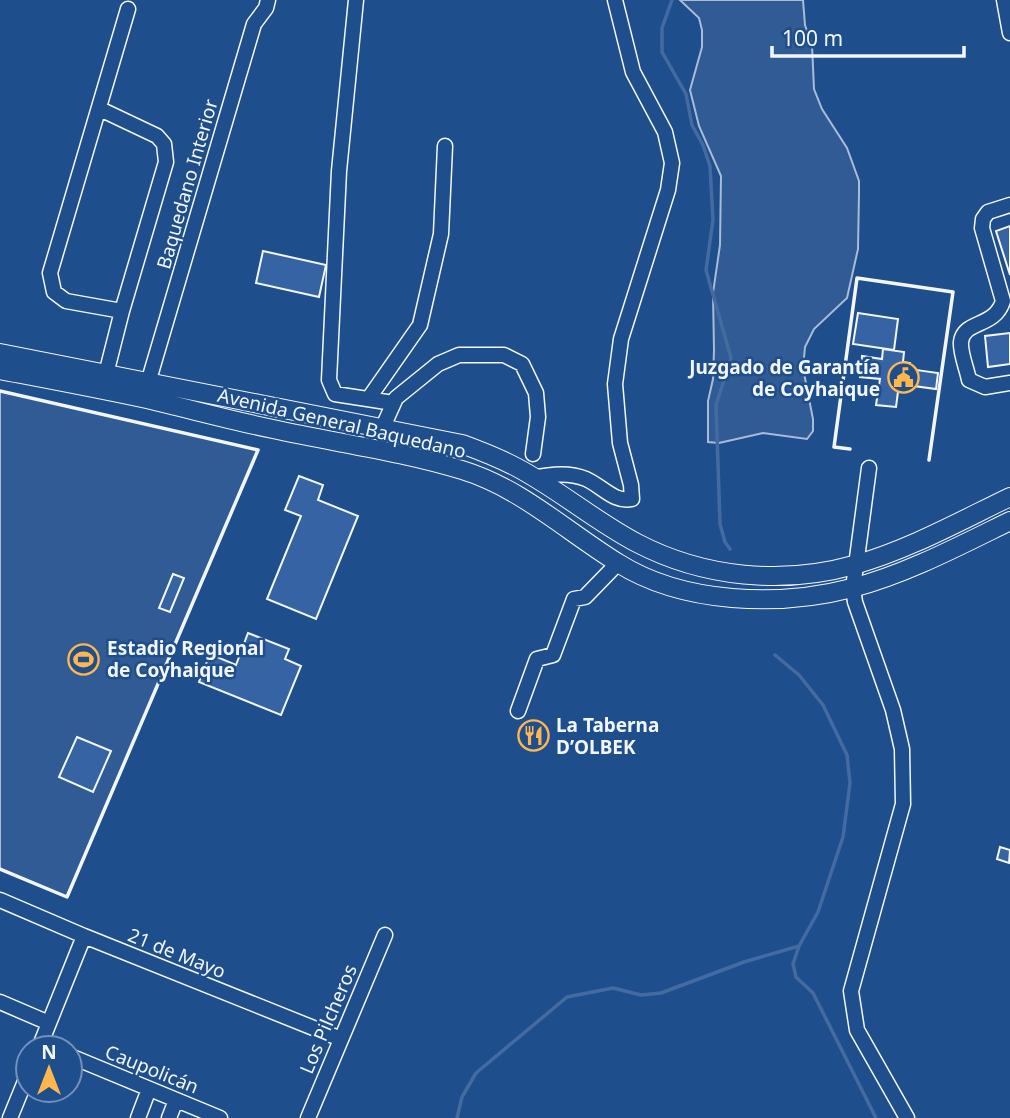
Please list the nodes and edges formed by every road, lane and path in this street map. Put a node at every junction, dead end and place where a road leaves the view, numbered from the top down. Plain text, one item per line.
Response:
1 (268, 0) edge
2 (356, 0) edge
3 (615, 0) edge
4 (1004, 0) edge
5 (128, 9) dead end
6 (1010, 33) edge
7 (100, 109) junction
8 (445, 146) dead end
9 (1010, 205) edge
10 (122, 311) junction
11 (0, 353) edge
12 (0, 370) edge
13 (106, 374) junction
14 (148, 383) junction
15 (1010, 383) edge
16 (369, 398) junction
17 (393, 403) junction
18 (382, 429) junction
19 (533, 454) dead end
20 (869, 468) dead end
21 (534, 478) junction
22 (1010, 497) edge
23 (1010, 521) edge
24 (618, 563) junction
25 (856, 565) junction
26 (853, 588) junction
27 (518, 711) dead end
28 (0, 900) edge
29 (385, 935) dead end
30 (84, 936) junction
31 (0, 1002) edge
32 (49, 1023) junction
33 (46, 1034) edge
34 (341, 1039) junction
35 (84, 1062) edge
36 (149, 1089) junction
37 (176, 1100) junction
38 (138, 1118) edge
39 (169, 1118) edge
40 (220, 1118) edge
41 (308, 1118) edge
42 (907, 1118) edge

1 - 14 street, Baquedano Interior
2 - 16 street
3 - 21 street
4 - 6 street
5 - 7 street
7 - 10 street
7 - 10 street
8 - 16 street
9 - 15 street
10 - 13 street
11 - 13 main road, Avenida General Baquedano
12 - 24 main road, Avenida General Baquedano
13 - 14 main road, Avenida General Baquedano
14 - 18 main road, Avenida General Baquedano
16 - 17 street
17 - 18 street
17 - 19 street
18 - 21 main road, Avenida General Baquedano
20 - 25 street
21 - 25 main road, Avenida General Baquedano
22 - 25 main road, Avenida General Baquedano
23 - 26 main road, Avenida General Baquedano
24 - 26 main road, Avenida General Baquedano
24 - 27 street
25 - 26 street
26 - 42 street
28 - 30 street, 21 de Mayo
29 - 34 street, Los Pilcheros
30 - 32 street
30 - 34 street, 21 de Mayo
31 - 32 street
32 - 33 street
34 - 41 street, Los Pilcheros
35 - 36 street, Caupolicán
36 - 37 street, Caupolicán
36 - 38 street
37 - 39 street
37 - 40 street, Caupolicán

